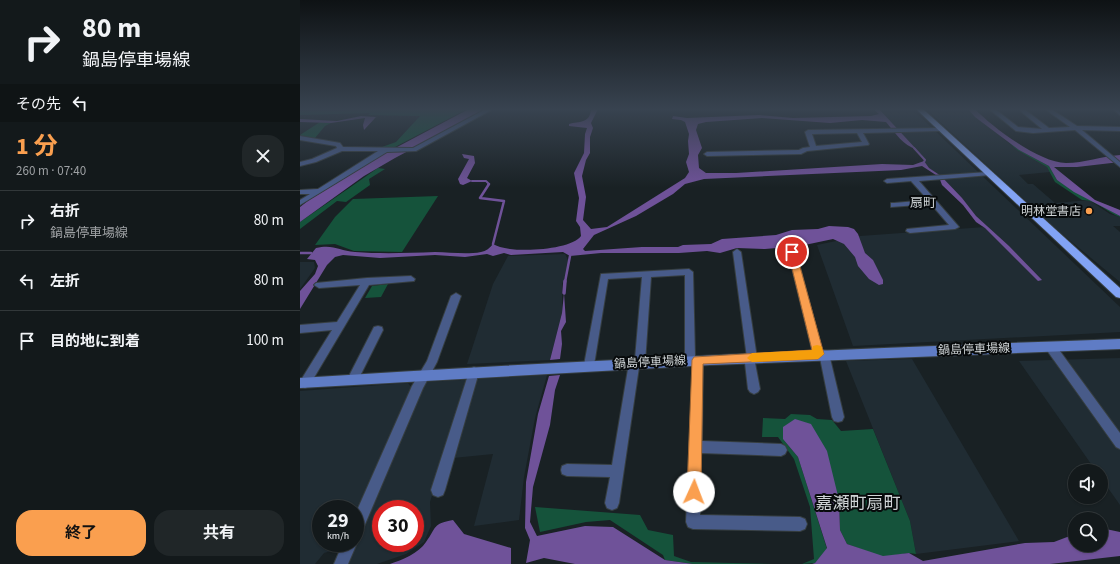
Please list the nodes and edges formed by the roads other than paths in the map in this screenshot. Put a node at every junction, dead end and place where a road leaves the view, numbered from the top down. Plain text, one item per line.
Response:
1 (442, 135) edge
2 (809, 135) edge
3 (861, 135) edge
4 (946, 135) edge
5 (1085, 135) edge
6 (300, 138) edge
7 (814, 148) junction
8 (341, 149) junction
9 (386, 150) junction
10 (707, 154) dead end
11 (300, 164) edge
12 (1119, 165) edge
13 (988, 174) junction
14 (914, 180) junction
15 (887, 181) dead end
16 (317, 191) junction
17 (300, 192) edge
18 (933, 202) junction
19 (300, 203) edge
20 (894, 205) dead end
21 (910, 231) dead end
22 (737, 252) dead end
23 (792, 252) dead end
24 (647, 274) junction
25 (411, 279) dead end
26 (367, 282) junction
27 (319, 285) dead end
28 (1120, 294) edge
29 (456, 296) dead end
30 (340, 326) junction
31 (300, 329) edge
32 (378, 330) dead end
33 (1120, 344) edge
34 (1050, 346) junction
35 (821, 354) junction
36 (752, 358) junction
37 (694, 360) junction
38 (637, 363) junction
39 (589, 365) junction
40 (474, 372) junction
41 (425, 374) junction
42 (353, 380) junction
43 (303, 383) edge
44 (754, 389) dead end
45 (838, 417) dead end
46 (1120, 443) edge
47 (695, 447) junction
48 (781, 450) dead end
49 (567, 470) dead end
50 (617, 471) junction
51 (438, 490) dead end
52 (612, 503) dead end
53 (364, 511) edge
54 (800, 524) dead end
55 (346, 552) edge
56 (341, 564) edge

1 - 9 street
2 - 7 street
3 - 7 street
4 - 13 highway
5 - 12 street
6 - 8 street
7 - 10 street
8 - 9 street
8 - 11 street
9 - 16 street
13 - 14 street
13 - 28 highway
14 - 15 street
14 - 18 street
16 - 17 street
16 - 19 street
18 - 20 street
18 - 21 street
22 - 36 street
23 - 35 street
24 - 37 street
24 - 38 street
24 - 39 street
25 - 26 street
26 - 27 street
26 - 30 street
29 - 41 street
30 - 31 street
30 - 43 street
32 - 42 street
33 - 34 main road, 鍋島停車場線
34 - 35 main road, 鍋島停車場線
34 - 46 street
35 - 36 main road, 鍋島停車場線
35 - 45 street
36 - 37 main road, 鍋島停車場線
36 - 44 street
37 - 38 main road, 鍋島停車場線
37 - 47 street
38 - 39 main road, 鍋島停車場線
38 - 50 street
39 - 40 main road, 鍋島停車場線
40 - 41 main road, 鍋島停車場線
40 - 51 street
41 - 42 main road, 鍋島停車場線
41 - 53 street
42 - 43 main road, 鍋島停車場線
47 - 48 street
47 - 54 street
49 - 50 street
50 - 52 street
55 - 56 street

